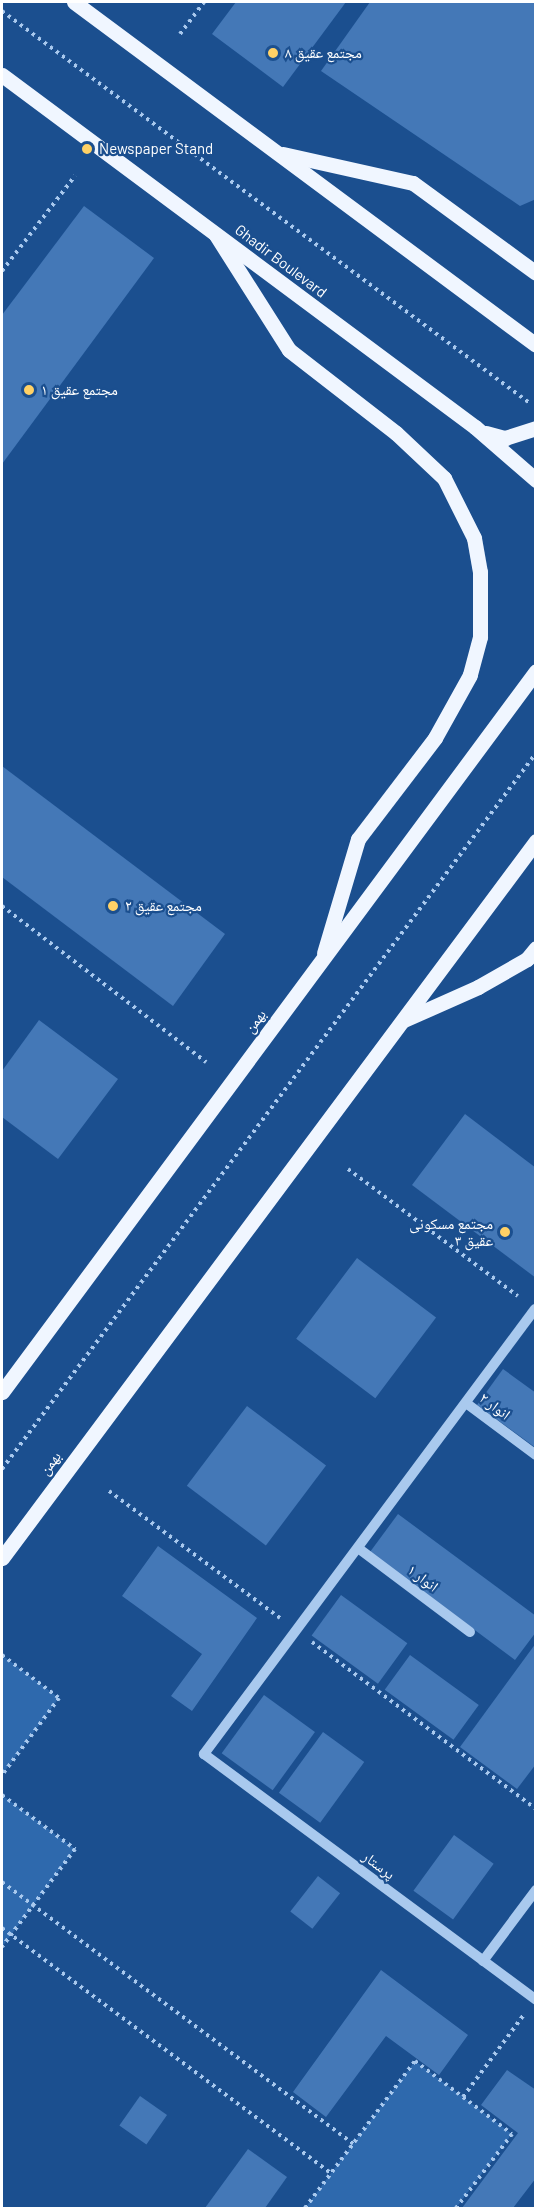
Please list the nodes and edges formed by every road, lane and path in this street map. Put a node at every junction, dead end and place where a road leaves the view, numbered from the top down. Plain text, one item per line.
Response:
1 (74, 2) edge
2 (204, 2) edge
3 (2, 11) edge
4 (180, 34) dead end
5 (2, 75) edge
6 (278, 153) junction
7 (75, 176) dead end
8 (216, 235) junction
9 (2, 272) edge
10 (536, 273) edge
11 (536, 345) edge
12 (536, 408) edge
13 (475, 427) junction
14 (536, 428) edge
15 (536, 480) edge
16 (536, 671) edge
17 (536, 688) edge
18 (514, 704) junction
19 (536, 753) edge
20 (536, 841) edge
21 (2, 906) edge
22 (536, 948) edge
23 (322, 962) junction
24 (401, 1021) junction
25 (206, 1062) dead end
26 (348, 1169) dead end
27 (536, 1309) edge
28 (2, 1392) edge
29 (466, 1403) junction
30 (536, 1455) edge
31 (2, 1469) edge
32 (109, 1491) dead end
33 (358, 1548) junction
34 (2, 1558) edge
35 (296, 1630) junction
36 (470, 1632) dead end
37 (2, 1655) edge
38 (2, 1775) edge
39 (2, 1794) edge
40 (536, 1809) edge
41 (2, 1882) edge
42 (536, 1890) edge
43 (33, 1905) junction
44 (2, 1928) edge
45 (11, 1935) junction
46 (2, 1947) edge
47 (483, 1961) junction
48 (535, 2000) edge
49 (463, 2097) junction
50 (353, 2144) junction
51 (331, 2173) junction
52 (305, 2208) edge
53 (456, 2208) edge

1 - 6 main road
2 - 4 path
3 - 12 path
5 - 8 main road, Ghadir Boulevard
6 - 10 main road
6 - 11 main road
7 - 9 path
8 - 13 main road, Ghadir Boulevard
8 - 23 main road
13 - 14 main road
13 - 15 main road, Ghadir Boulevard
16 - 18 main road, بهمن
17 - 18 main road
18 - 23 main road, بهمن
19 - 31 path
20 - 24 main road, بهمن
21 - 25 path
22 - 24 main road
23 - 28 main road, بهمن
24 - 34 main road, بهمن
26 - 27 path
27 - 29 street
29 - 30 street, انوار ۲
29 - 33 street
32 - 35 path
33 - 35 street
33 - 36 street, انوار ۱
35 - 40 path
35 - 47 street, پرستار
37 - 38 path
39 - 43 path
41 - 43 path
42 - 47 street
43 - 45 path
43 - 50 path
44 - 45 path
45 - 46 path
45 - 51 path
47 - 48 street, پرستار
48 - 49 path
49 - 50 path
49 - 53 path
50 - 51 path
51 - 52 path

